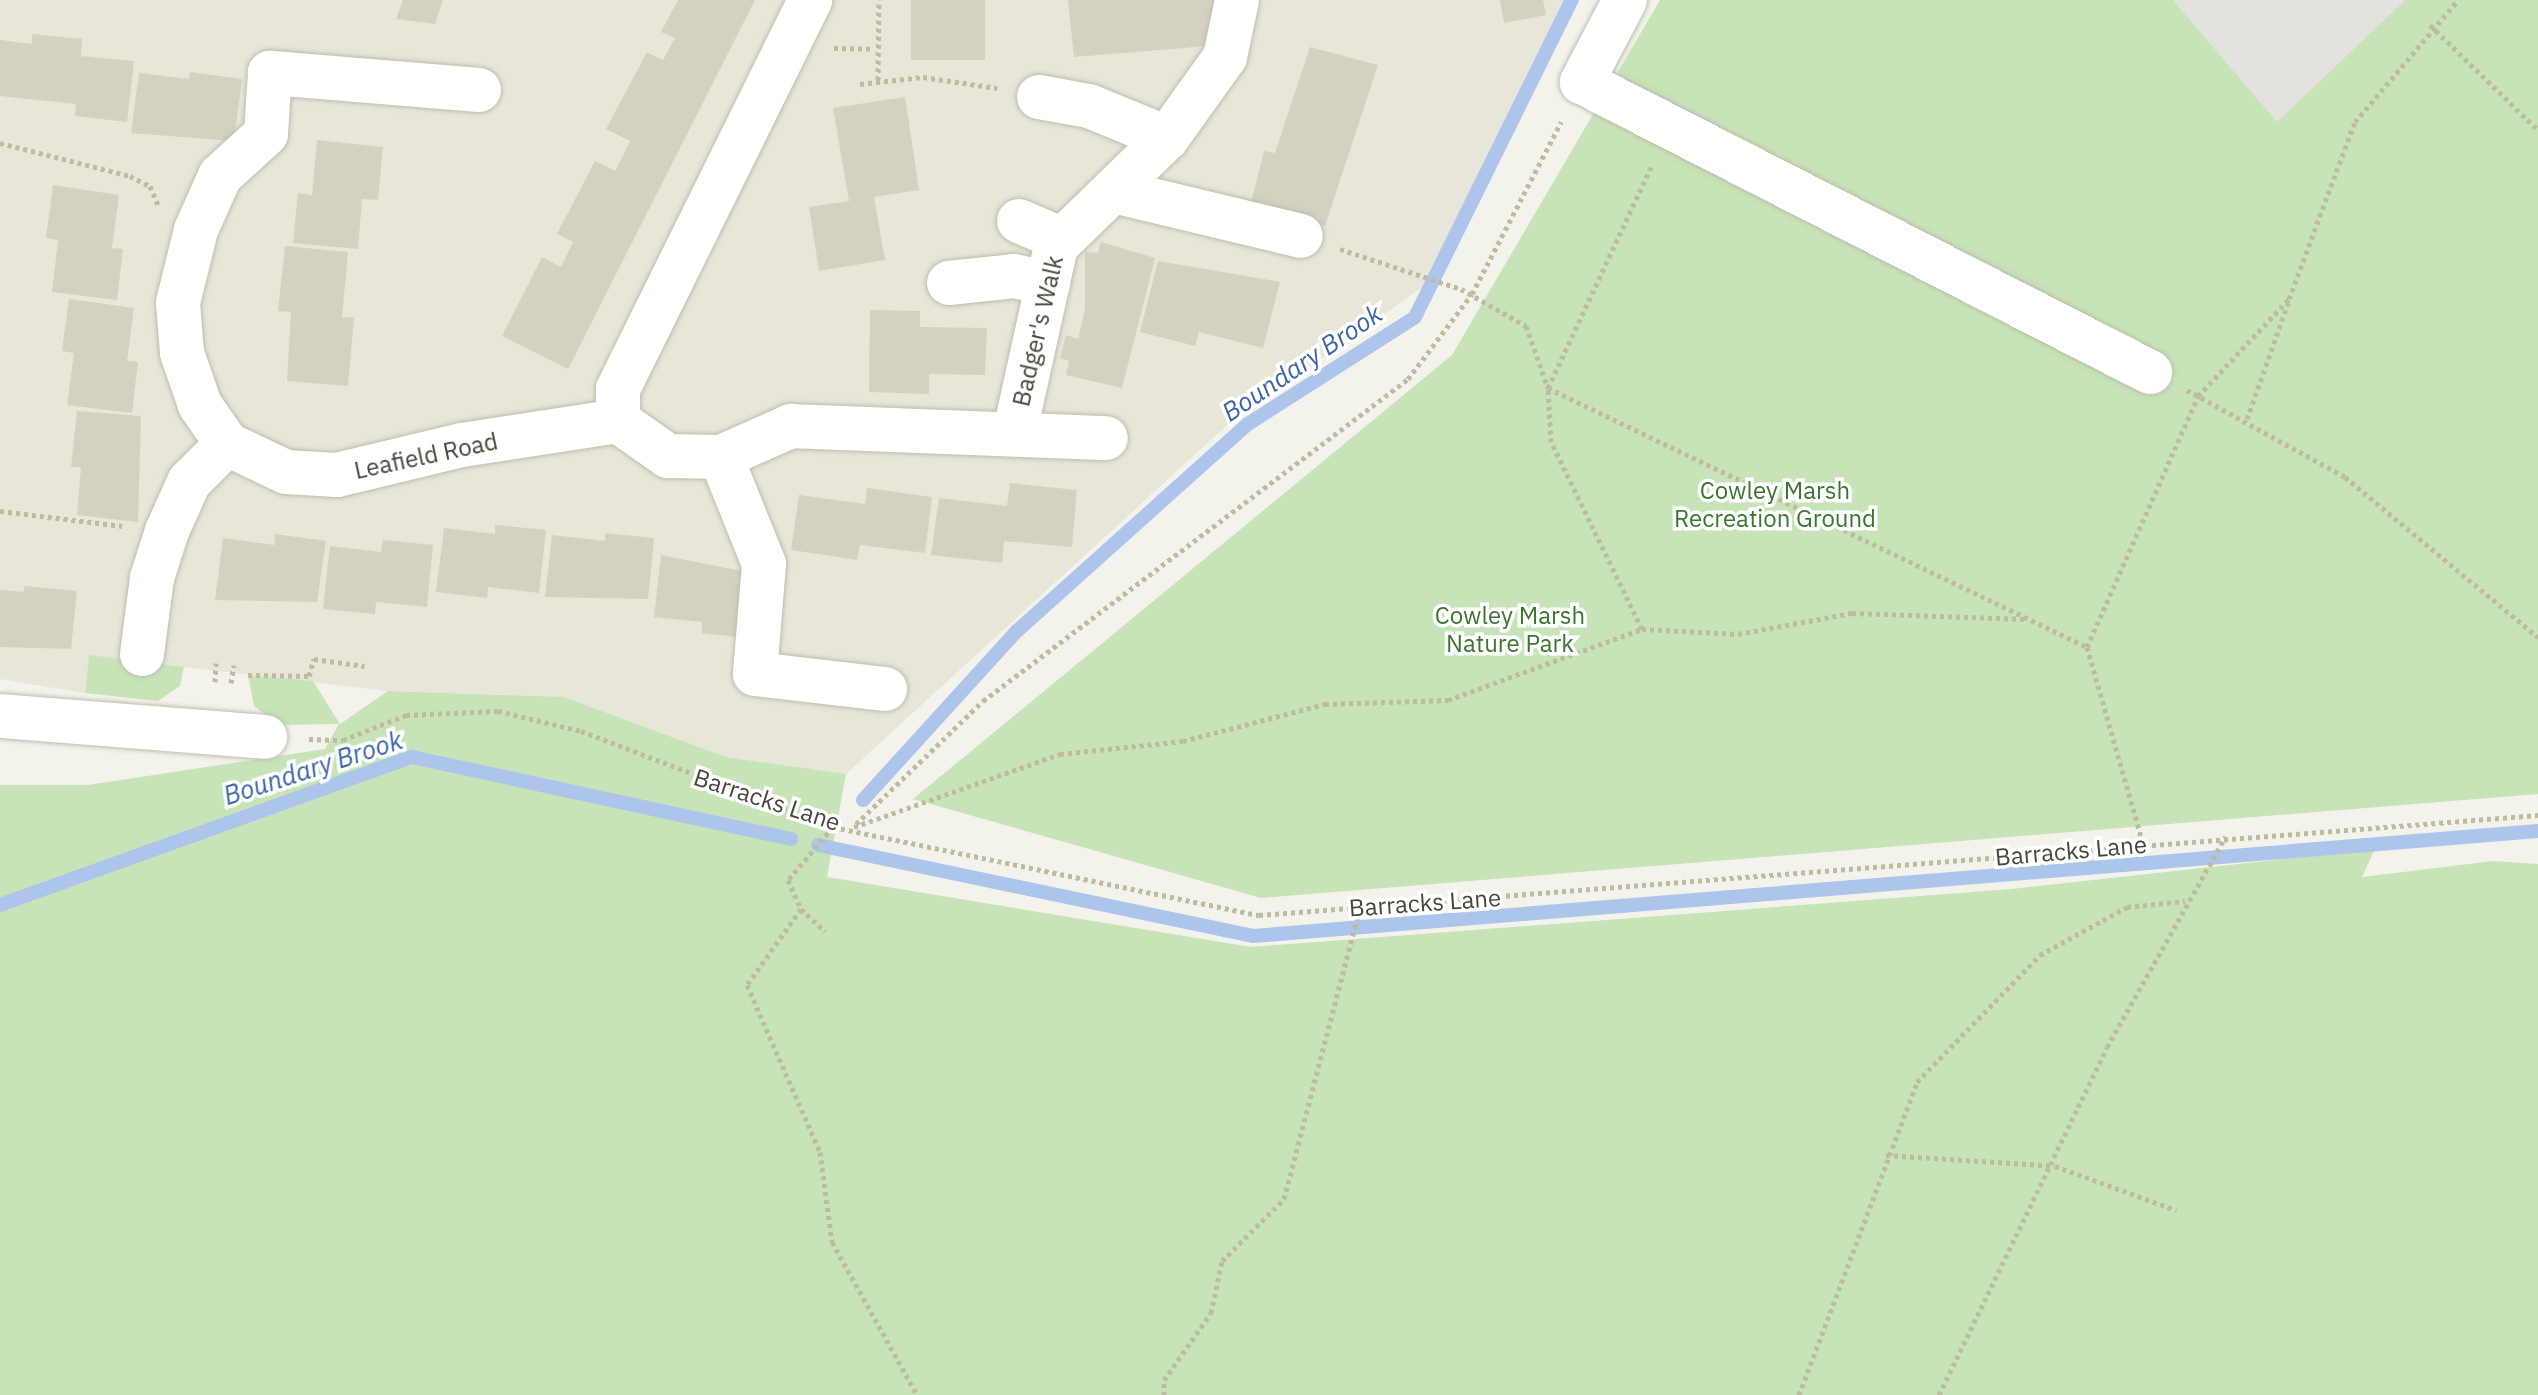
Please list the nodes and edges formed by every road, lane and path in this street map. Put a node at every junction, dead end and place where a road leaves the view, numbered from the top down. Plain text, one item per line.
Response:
1 (810, 0) edge
2 (879, 0) edge
3 (1237, 0) edge
4 (1625, 0) edge
5 (2458, 0) edge
6 (2430, 25) junction
7 (829, 48) dead end
8 (873, 49) junction
9 (878, 80) junction
10 (1582, 82) junction
11 (860, 84) dead end
12 (479, 90) dead end
13 (1039, 97) joint
14 (1668, 130) junction
15 (2538, 130) edge
16 (1167, 138) junction
17 (0, 143) edge
18 (1114, 191) junction
19 (169, 211) junction
20 (1019, 221) dead end
21 (1301, 236) joint
22 (1061, 239) junction
23 (949, 283) dead end
24 (1048, 283) junction
25 (1472, 294) junction
26 (2289, 299) junction
27 (2150, 372) joint
28 (1548, 388) junction
29 (2198, 396) junction
30 (2247, 419) junction
31 (618, 421) junction
32 (1015, 431) junction
33 (1106, 438) dead end
34 (227, 444) junction
35 (721, 457) junction
36 (0, 511) edge
37 (167, 531) junction
38 (2029, 620) junction
39 (1642, 629) junction
40 (2538, 637) edge
41 (2087, 647) junction
42 (142, 654) dead end
43 (216, 663) dead end
44 (234, 665) dead end
45 (363, 666) dead end
46 (248, 675) dead end
47 (215, 682) dead end
48 (231, 683) dead end
49 (885, 689) dead end
50 (0, 716) edge
51 (265, 737) dead end
52 (343, 740) dead end
53 (2538, 815) edge
54 (833, 827) junction
55 (853, 828) junction
56 (2226, 836) junction
57 (2143, 844) junction
58 (2185, 901) junction
59 (801, 909) junction
60 (1360, 909) junction
61 (825, 931) dead end
62 (1886, 1155) junction
63 (2055, 1166) junction
64 (2176, 1210) dead end
65 (917, 1395) edge
66 (1164, 1395) edge
67 (1799, 1395) edge
68 (1939, 1395) edge

1 - 31 street
2 - 8 path
3 - 16 street, Badger's Walk
4 - 10 street
5 - 6 path
6 - 15 path
6 - 26 path
7 - 8 path
8 - 9 path
9 - 11 path
9 - 13 path
10 - 14 street
10 - 25 path
12 - 19 street, Leafield Road
13 - 16 street
14 - 27 street
14 - 28 path
16 - 18 street, Badger's Walk
17 - 19 path
18 - 21 street
18 - 22 street, Badger's Walk
19 - 34 street, Leafield Road
20 - 22 street
21 - 25 path
22 - 24 street, Badger's Walk
23 - 24 street
24 - 32 street, Badger's Walk
25 - 28 path
25 - 55 path
26 - 29 path
26 - 30 path
27 - 29 path
28 - 38 path
28 - 39 path
29 - 30 path
29 - 41 path
30 - 40 path
31 - 34 street, Leafield Road
31 - 35 street
32 - 33 street
32 - 35 street
34 - 37 street
35 - 49 street
36 - 37 path
37 - 42 street
38 - 39 path
38 - 41 path
39 - 55 path
41 - 57 path
43 - 47 path
44 - 48 path
45 - 46 path
50 - 51 street
52 - 54 path, Barracks Lane
53 - 56 path, Barracks Lane
54 - 55 path, Barracks Lane
54 - 59 path
55 - 60 path, Barracks Lane
56 - 57 path, Barracks Lane
56 - 58 path
57 - 60 path, Barracks Lane
58 - 62 path
58 - 63 path
59 - 61 path
59 - 65 path
60 - 66 path
62 - 63 path
62 - 67 path
63 - 64 path
63 - 68 path

